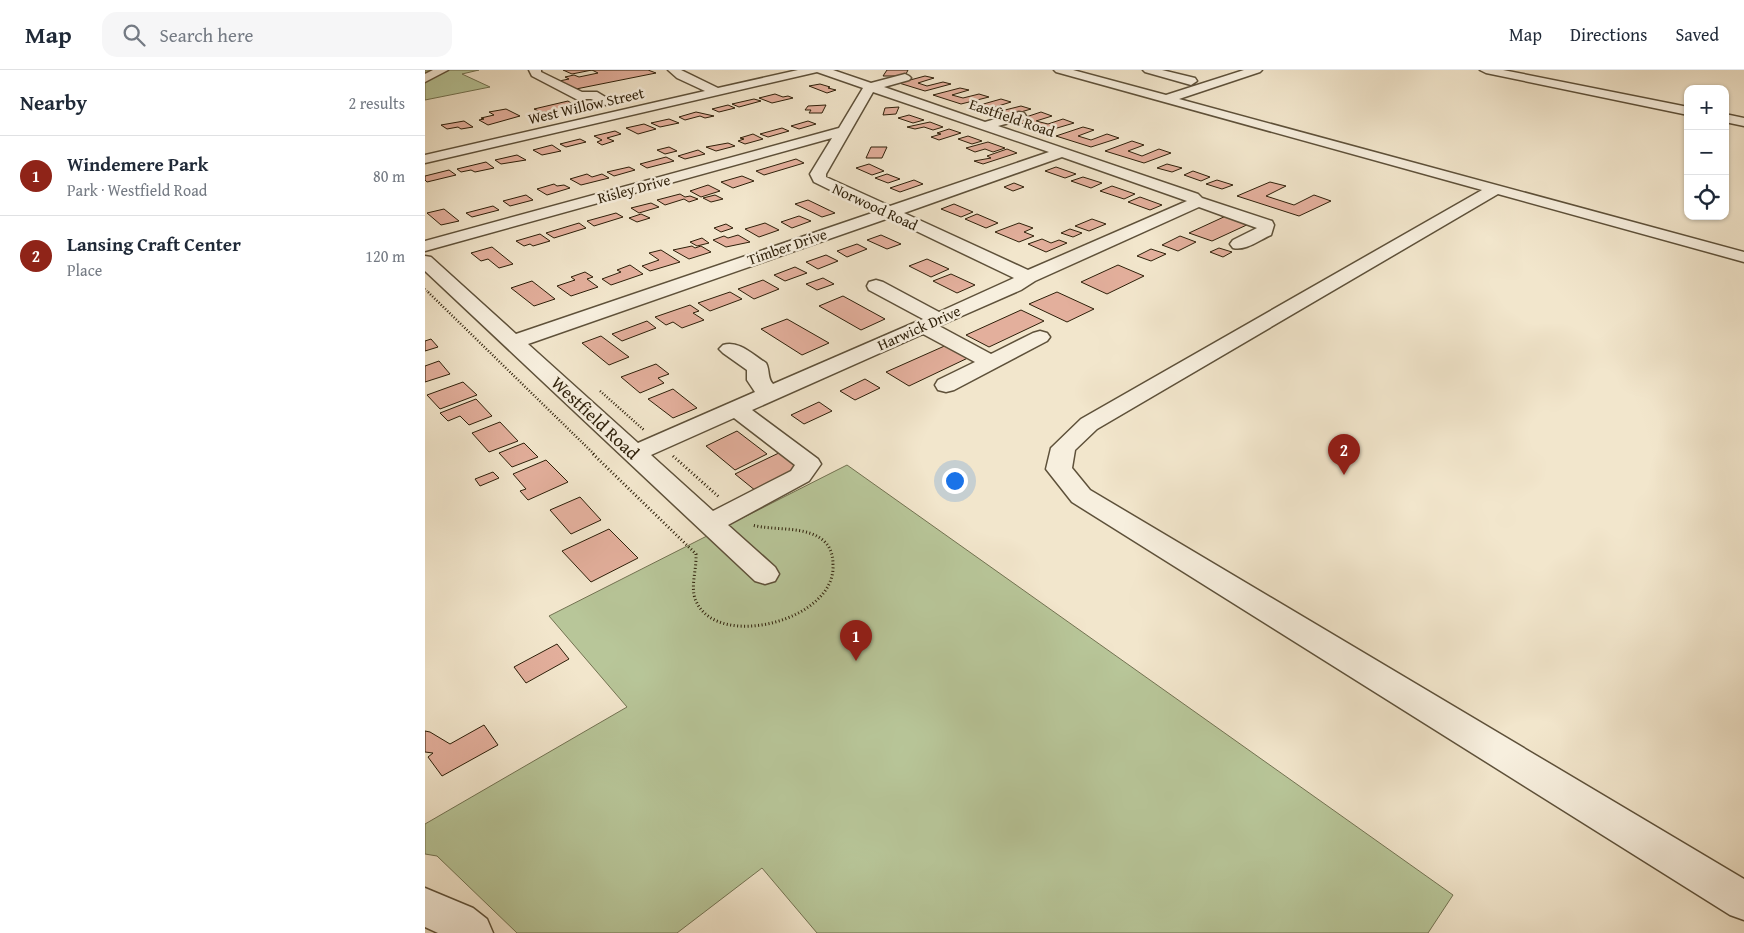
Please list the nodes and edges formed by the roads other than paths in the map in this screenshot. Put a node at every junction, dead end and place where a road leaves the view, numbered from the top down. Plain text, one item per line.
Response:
1 (442, 70) edge
2 (535, 70) edge
3 (674, 70) edge
4 (813, 70) edge
5 (822, 70) edge
6 (1060, 70) edge
7 (1085, 70) edge
8 (1227, 70) edge
9 (1256, 70) edge
10 (1486, 70) edge
11 (1146, 73) edge
12 (425, 78) edge
13 (905, 78) dead end
14 (1191, 81) junction
15 (1176, 85) junction
16 (870, 87) junction
17 (717, 92) junction
18 (924, 94) dead end
19 (1163, 94) junction
20 (905, 99) junction
21 (606, 101) dead end
22 (1684, 110) edge
23 (1019, 116) dead end
24 (1729, 119) edge
25 (1744, 122) edge
26 (984, 126) junction
27 (844, 131) junction
28 (1061, 152) junction
29 (425, 159) edge
30 (1496, 189) junction
31 (1194, 199) junction
32 (887, 213) junction
33 (1239, 244) dead end
34 (425, 246) edge
35 (1744, 257) edge
36 (425, 261) edge
37 (1028, 277) junction
38 (876, 286) dead end
39 (930, 322) junction
40 (1040, 337) dead end
41 (513, 342) junction
42 (730, 349) dead end
43 (991, 362) junction
44 (946, 385) dead end
45 (769, 394) junction
46 (735, 409) junction
47 (633, 454) junction
48 (710, 523) junction
49 (765, 574) dead end
50 (1744, 901) edge
51 (425, 907) edge
52 (472, 933) edge

1 - 12 street
2 - 21 street
3 - 17 street
4 - 17 street, West Willow Street
5 - 16 street, Eastfield Road
6 - 19 street
7 - 19 street
8 - 14 street
9 - 19 street
10 - 22 street
11 - 14 street
11 - 15 street
13 - 16 street
14 - 15 street
15 - 19 street
16 - 20 street, Eastfield Road
16 - 27 street, Norwood Road
17 - 29 street, West Willow Street
18 - 20 street
19 - 30 street
20 - 26 street, Eastfield Road
23 - 26 street
24 - 25 street
26 - 28 street, Eastfield Road
27 - 32 street, Norwood Road
27 - 34 street, Risley Drive
28 - 31 street, Eastfield Road
28 - 32 street, Timber Drive
30 - 35 street
30 - 50 street
31 - 33 street, Eastfield Road
31 - 37 street, Harwick Drive
32 - 37 street, Norwood Road
32 - 41 street, Timber Drive
36 - 41 street, Westfield Road
37 - 39 street, Harwick Drive
38 - 39 street
39 - 43 street
39 - 45 street, Harwick Drive
40 - 43 street
41 - 47 street, Westfield Road
42 - 45 street
43 - 44 street
45 - 46 street, Harwick Drive
46 - 47 street, Harwick Drive
46 - 48 street
47 - 48 street, Westfield Road
48 - 49 street, Westfield Road
51 - 52 street

